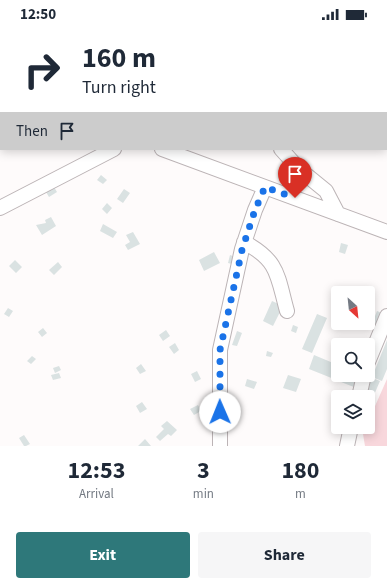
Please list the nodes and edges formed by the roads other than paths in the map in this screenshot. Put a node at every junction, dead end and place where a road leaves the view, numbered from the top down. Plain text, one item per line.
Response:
1 (112, 150) edge
2 (165, 150) edge
3 (282, 150) edge
4 (265, 187) junction
5 (0, 208) edge
6 (338, 214) junction
7 (387, 232) edge
8 (244, 242) junction
9 (287, 311) dead end
10 (387, 316) edge
11 (375, 345) edge
12 (350, 434) edge
13 (220, 446) edge
14 (347, 446) edge

1 - 5 street
2 - 4 street
3 - 6 street
4 - 6 street
4 - 8 street
6 - 7 street
8 - 9 street
8 - 13 street
10 - 11 street
12 - 14 street

